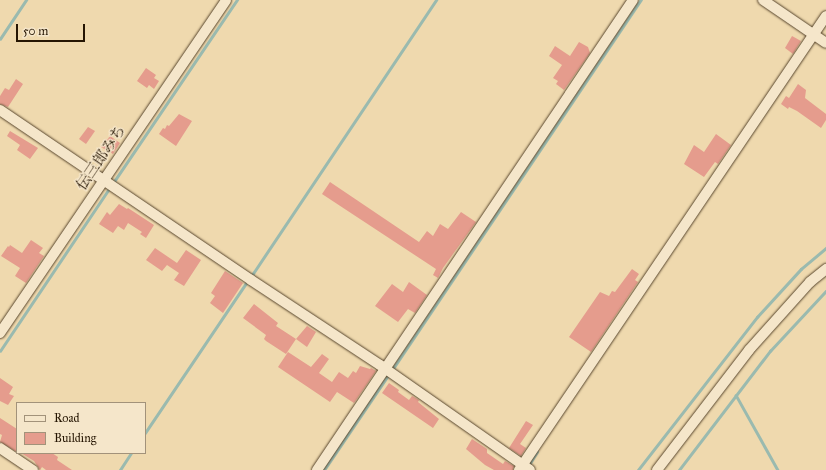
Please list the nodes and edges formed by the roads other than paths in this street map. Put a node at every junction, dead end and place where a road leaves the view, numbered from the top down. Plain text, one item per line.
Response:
1 (226, 0) edge
2 (633, 0) edge
3 (764, 0) edge
4 (826, 16) edge
5 (818, 38) edge
6 (0, 110) edge
7 (109, 183) junction
8 (826, 269) edge
9 (0, 333) edge
10 (388, 372) junction
11 (0, 448) edge
12 (524, 468) edge
13 (34, 470) edge
14 (317, 470) edge
15 (656, 470) edge

1 - 7 street, 伝三郎みち
2 - 10 street
3 - 5 street
4 - 5 street
5 - 12 street
6 - 7 street
7 - 9 street, 伝三郎みち
7 - 10 street
8 - 15 street
10 - 12 street
10 - 14 street
11 - 13 street

